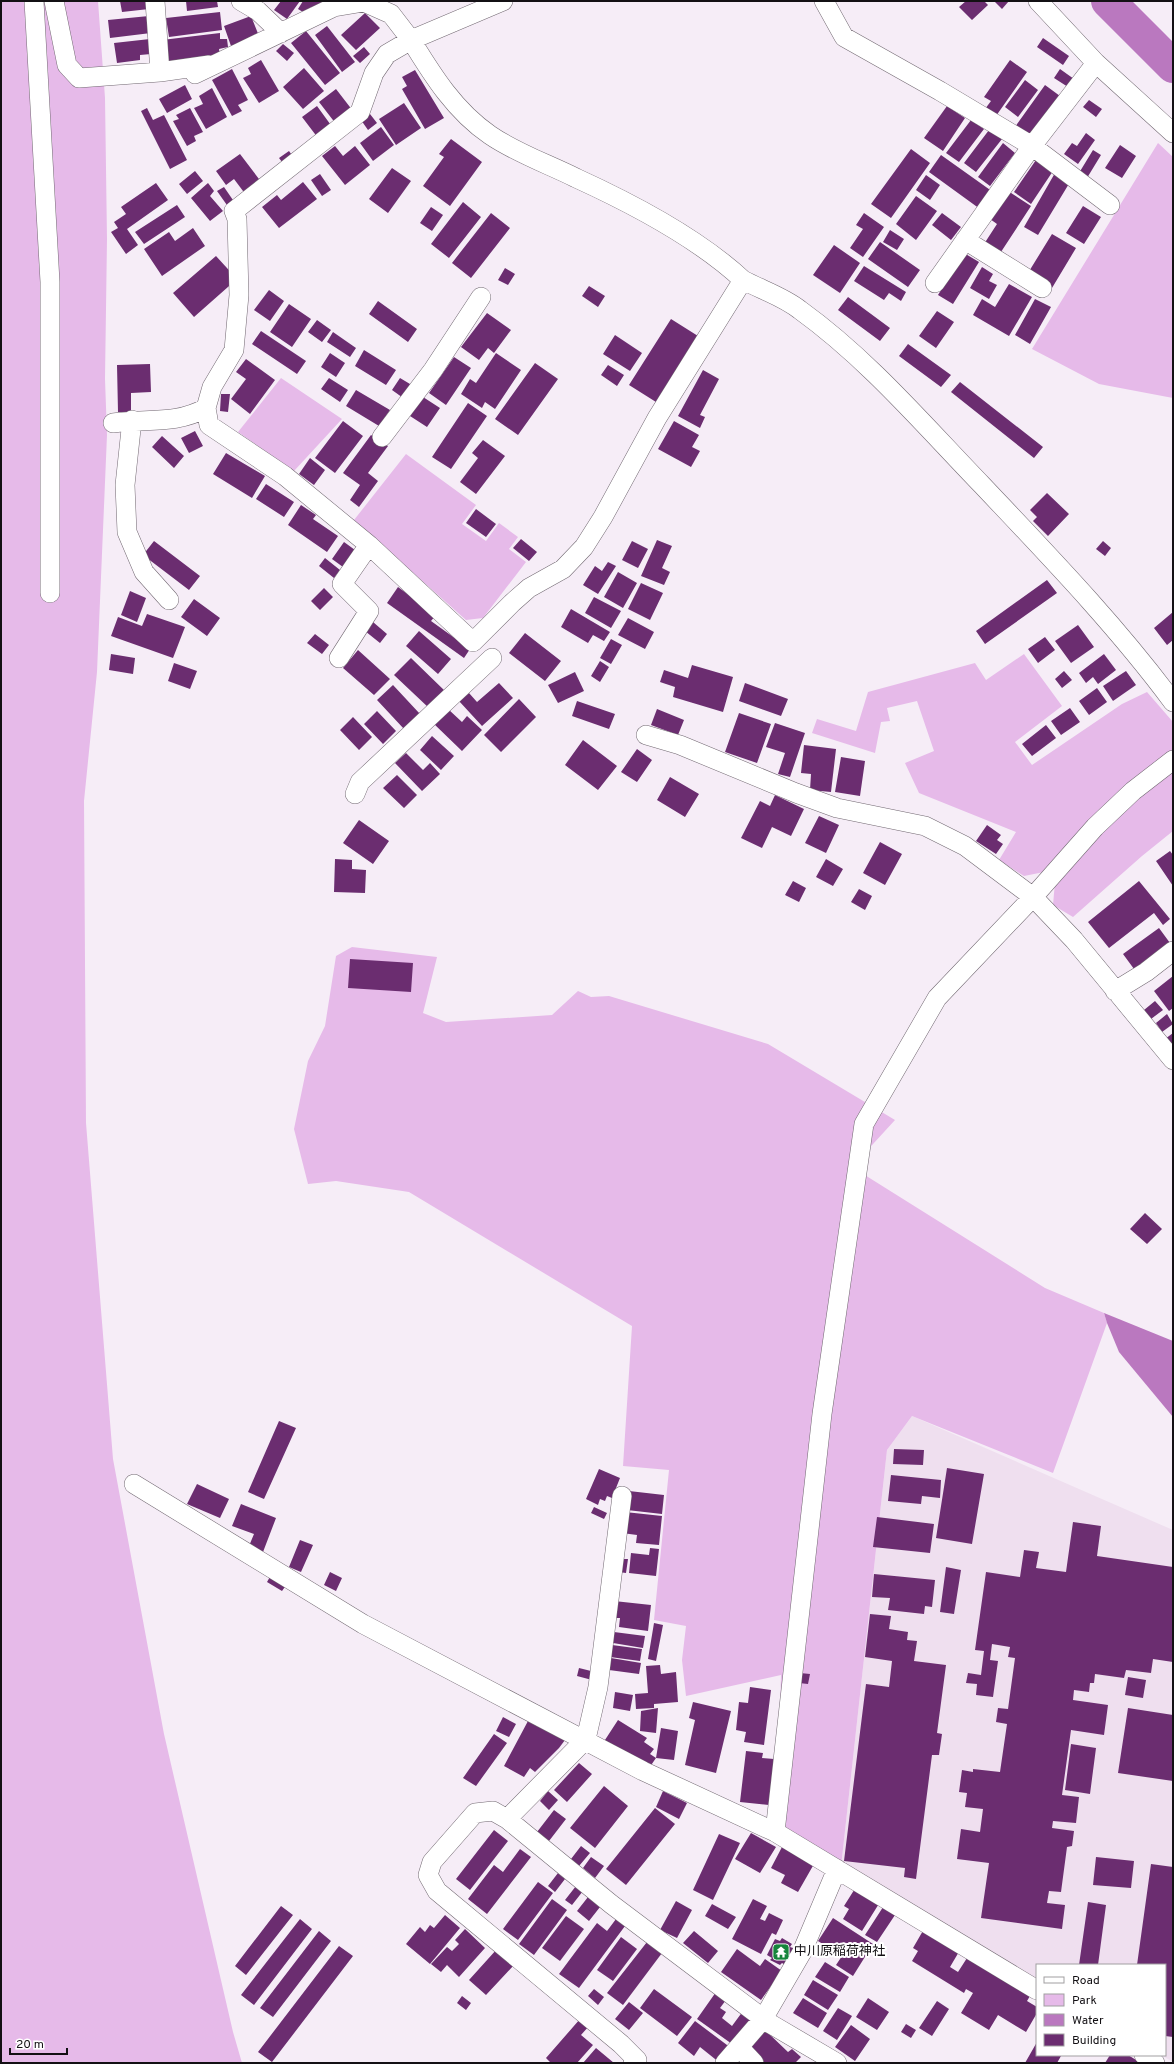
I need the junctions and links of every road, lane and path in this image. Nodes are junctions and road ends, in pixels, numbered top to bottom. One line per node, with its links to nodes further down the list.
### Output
1 (34, 1): 27 (street)
2 (54, 1): 12 (street)
3 (155, 1): 12 (street)
4 (241, 1): 8 (street)
5 (503, 1): 9 (street)
6 (824, 1): 15 (street)
7 (1038, 1): 10 (street)
8 (281, 33): 9 (street); 11 (street)
9 (411, 40): 18 (street); 22 (street)
10 (1096, 63): 14 (street); 15 (street)
11 (212, 65): 12 (street); 13 (street)
12 (160, 72)
13 (195, 74)
14 (1173, 133)
15 (1032, 146): 16 (street); 17 (street)
16 (1110, 205)
17 (965, 240): 19 (street); 20 (street)
18 (743, 280): 26 (street); 31 (street)
19 (935, 283)
20 (1042, 288)
21 (481, 297): 25 (street)
22 (206, 408): 23 (street); 26 (street)
23 (132, 420): 24 (street); 28 (street)
24 (113, 423)
25 (382, 437)
26 (369, 545): 29 (street)
27 (50, 592)
28 (169, 600)
29 (340, 658)
30 (492, 658): 34 (street)
31 (1173, 702)
32 (646, 735): 35 (street)
33 (1173, 760): 35 (street)
34 (355, 794)
35 (1033, 897): 37 (street); 43 (street)
36 (1173, 951): 37 (street)
37 (1115, 991): 38 (street)
38 (1173, 1060)
39 (134, 1484): 41 (street)
40 (622, 1496): 41 (street)
41 (586, 1739): 42 (street); 43 (street)
42 (507, 1819): 46 (street); 49 (street)
43 (775, 1832): 44 (street)
44 (837, 1869): 45 (street); 46 (street)
45 (1036, 1989)
46 (763, 2019): 47 (street); 52 (street)
47 (739, 2047): 50 (street); 51 (street)
48 (1145, 2056): 53 (street)
49 (634, 2063)
50 (725, 2063)
51 (754, 2063)
52 (837, 2063)
53 (1155, 2063)

